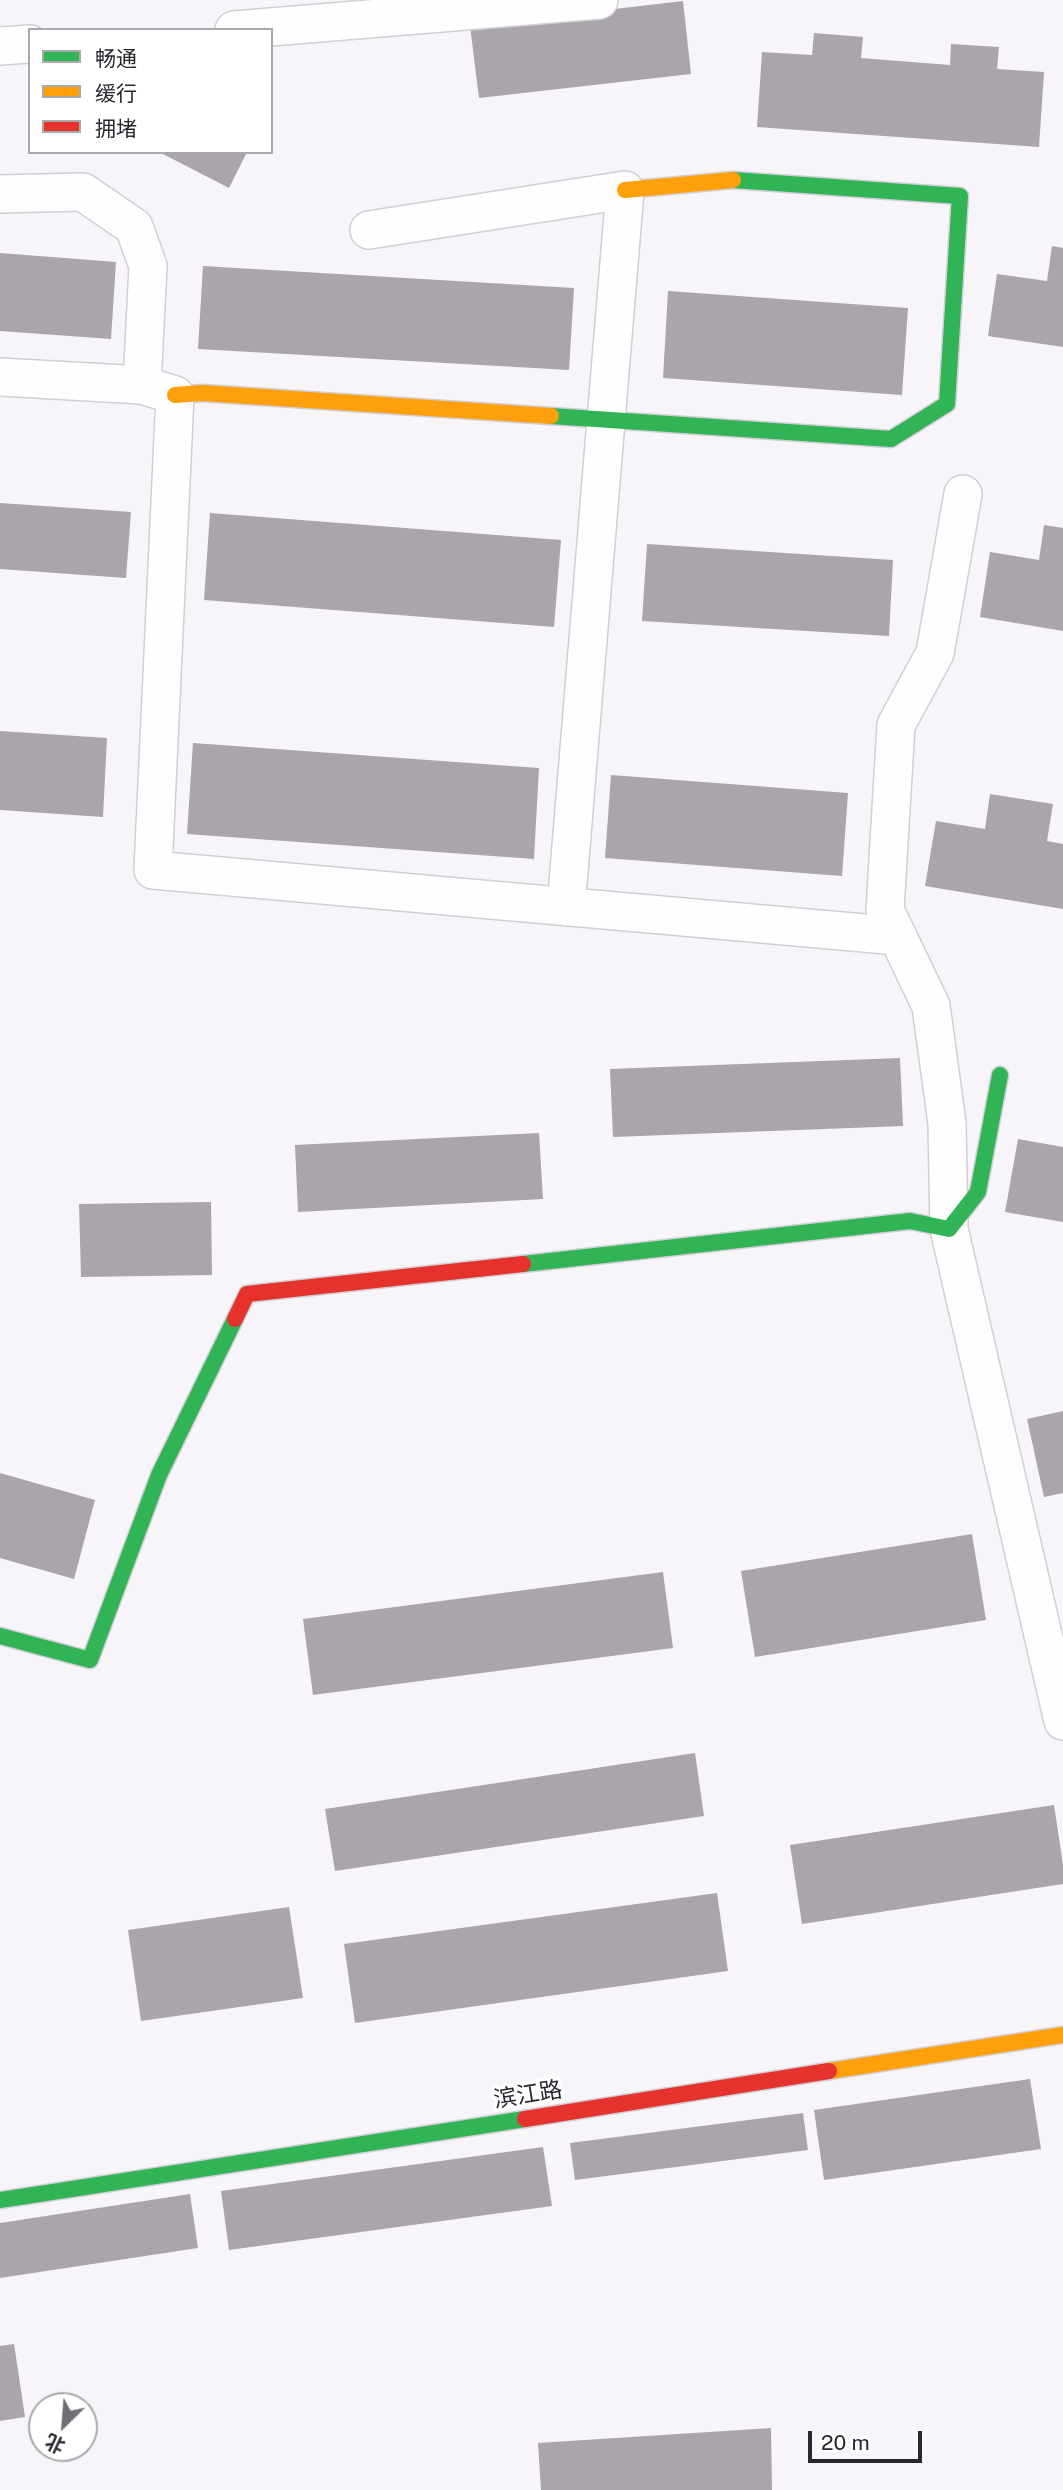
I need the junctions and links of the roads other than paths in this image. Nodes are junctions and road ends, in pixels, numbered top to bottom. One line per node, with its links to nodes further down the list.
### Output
1 (599, 0): 2 (street)
2 (258, 28)
3 (28, 44): 4 (street)
4 (0, 46)
5 (625, 190): 7 (street); 10 (street); 10 (street)
6 (0, 194): 9 (street)
7 (369, 230)
8 (0, 377): 9 (street)
9 (159, 390): 10 (street); 12 (street)
10 (606, 419): 12 (street)
11 (963, 494): 13 (street)
12 (566, 906): 13 (street)
13 (898, 936): 15 (street)
14 (1000, 1074): 15 (street)
15 (949, 1229): 16 (street); 17 (street)
16 (0, 1636)
17 (1063, 1721)
18 (1063, 2035): 19 (street, 滨江路)
19 (0, 2200)

